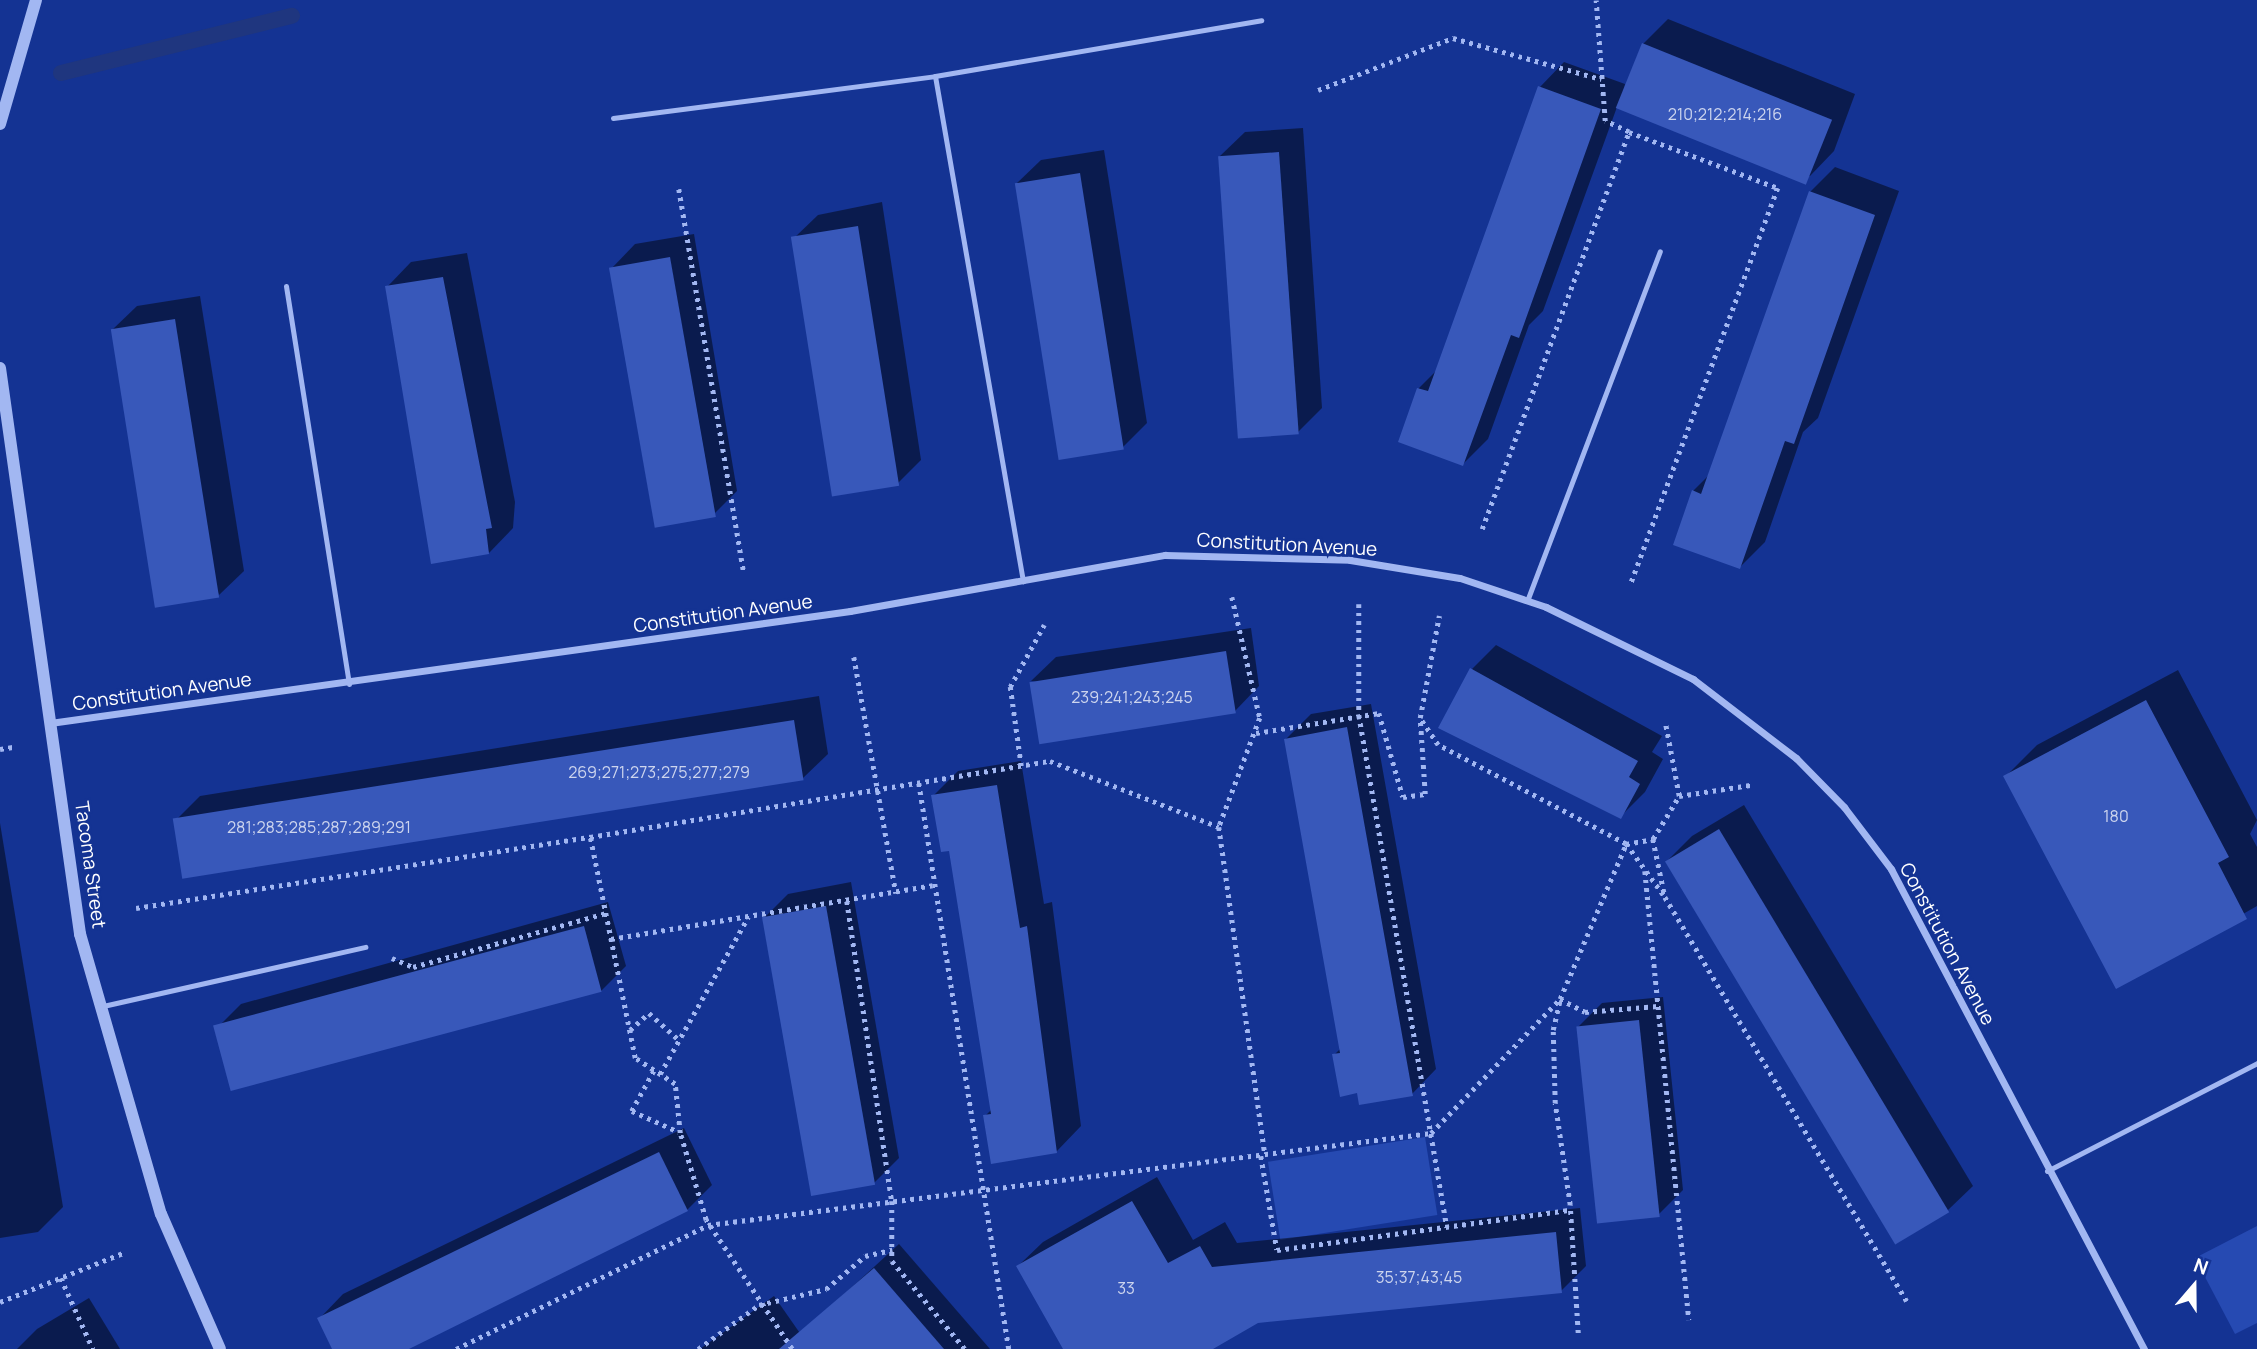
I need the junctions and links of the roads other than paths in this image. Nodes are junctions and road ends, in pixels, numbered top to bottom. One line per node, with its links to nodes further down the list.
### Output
1 (36, 0): 5 (street)
2 (1261, 20): 3 (lane)
3 (935, 76): 4 (lane); 9 (lane)
4 (614, 118)
5 (0, 124)
6 (1660, 251): 10 (lane)
7 (286, 286): 11 (lane)
8 (0, 368): 12 (street, Tacoma Street)
9 (1023, 581): 10 (street, Constitution Avenue); 11 (street, Constitution Avenue)
10 (1527, 601): 16 (street, Constitution Avenue)
11 (349, 684): 12 (street, Constitution Avenue)
12 (50, 723): 14 (street, Tacoma Street)
13 (365, 947): 14 (lane)
14 (99, 1006): 17 (street, Tacoma Street)
15 (2257, 1063): 16 (lane)
16 (2047, 1171): 18 (street, Constitution Avenue)
17 (220, 1349)
18 (2144, 1349)

